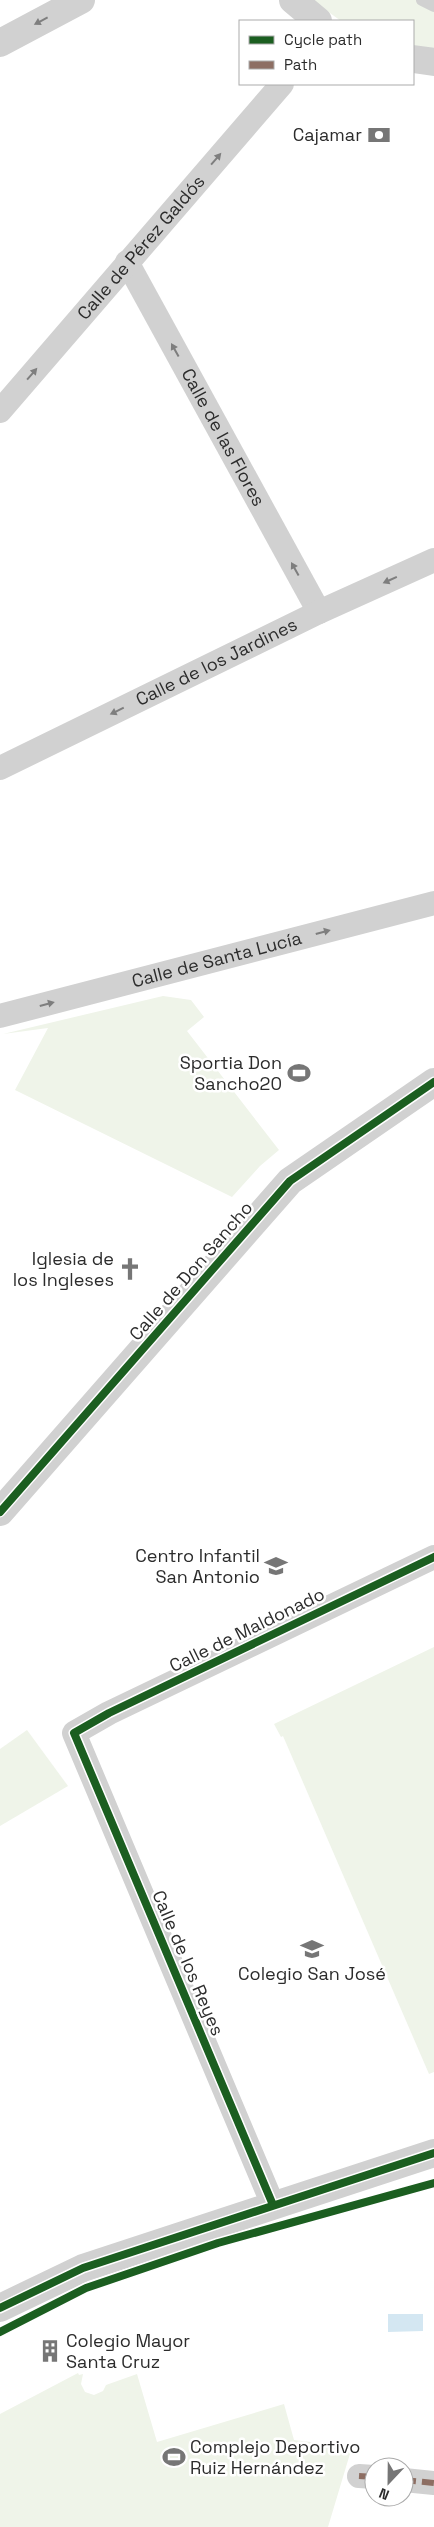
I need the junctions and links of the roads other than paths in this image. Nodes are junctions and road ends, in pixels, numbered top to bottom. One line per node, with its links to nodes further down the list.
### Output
1 (82, 0): 6 (street, one-way to 6)
2 (292, 0): 5 (street)
3 (422, 0): 4 (lane)
4 (434, 6)
5 (317, 20)
6 (0, 43)
7 (414, 60): 8 (street)
8 (434, 62)
9 (281, 85): 10 (street, Calle de Pérez Galdós, one-way to 9)
10 (127, 262): 11 (street, Calle de Pérez Galdós, one-way to 10); 13 (street, Calle de las Flores, one-way to 10)
11 (0, 411)
12 (434, 560): 13 (street, Calle de los Jardines, one-way to 13)
13 (319, 612): 14 (street, Calle de los Jardines, one-way to 14)
14 (0, 768)
15 (434, 903): 16 (street, Calle de Santa Lucía, one-way to 15)
16 (0, 1016)
17 (434, 1082): 18 (street, Calle de Don Sancho)
18 (0, 1512)
19 (434, 1557): 20 (street, Calle de Maldonado)
20 (74, 1733): 22 (street, Calle de los Reyes)
21 (434, 2153): 22 (street)
22 (273, 2205): 23 (street)
23 (0, 2308)
24 (414, 2481): 25 (street)
25 (434, 2483)

